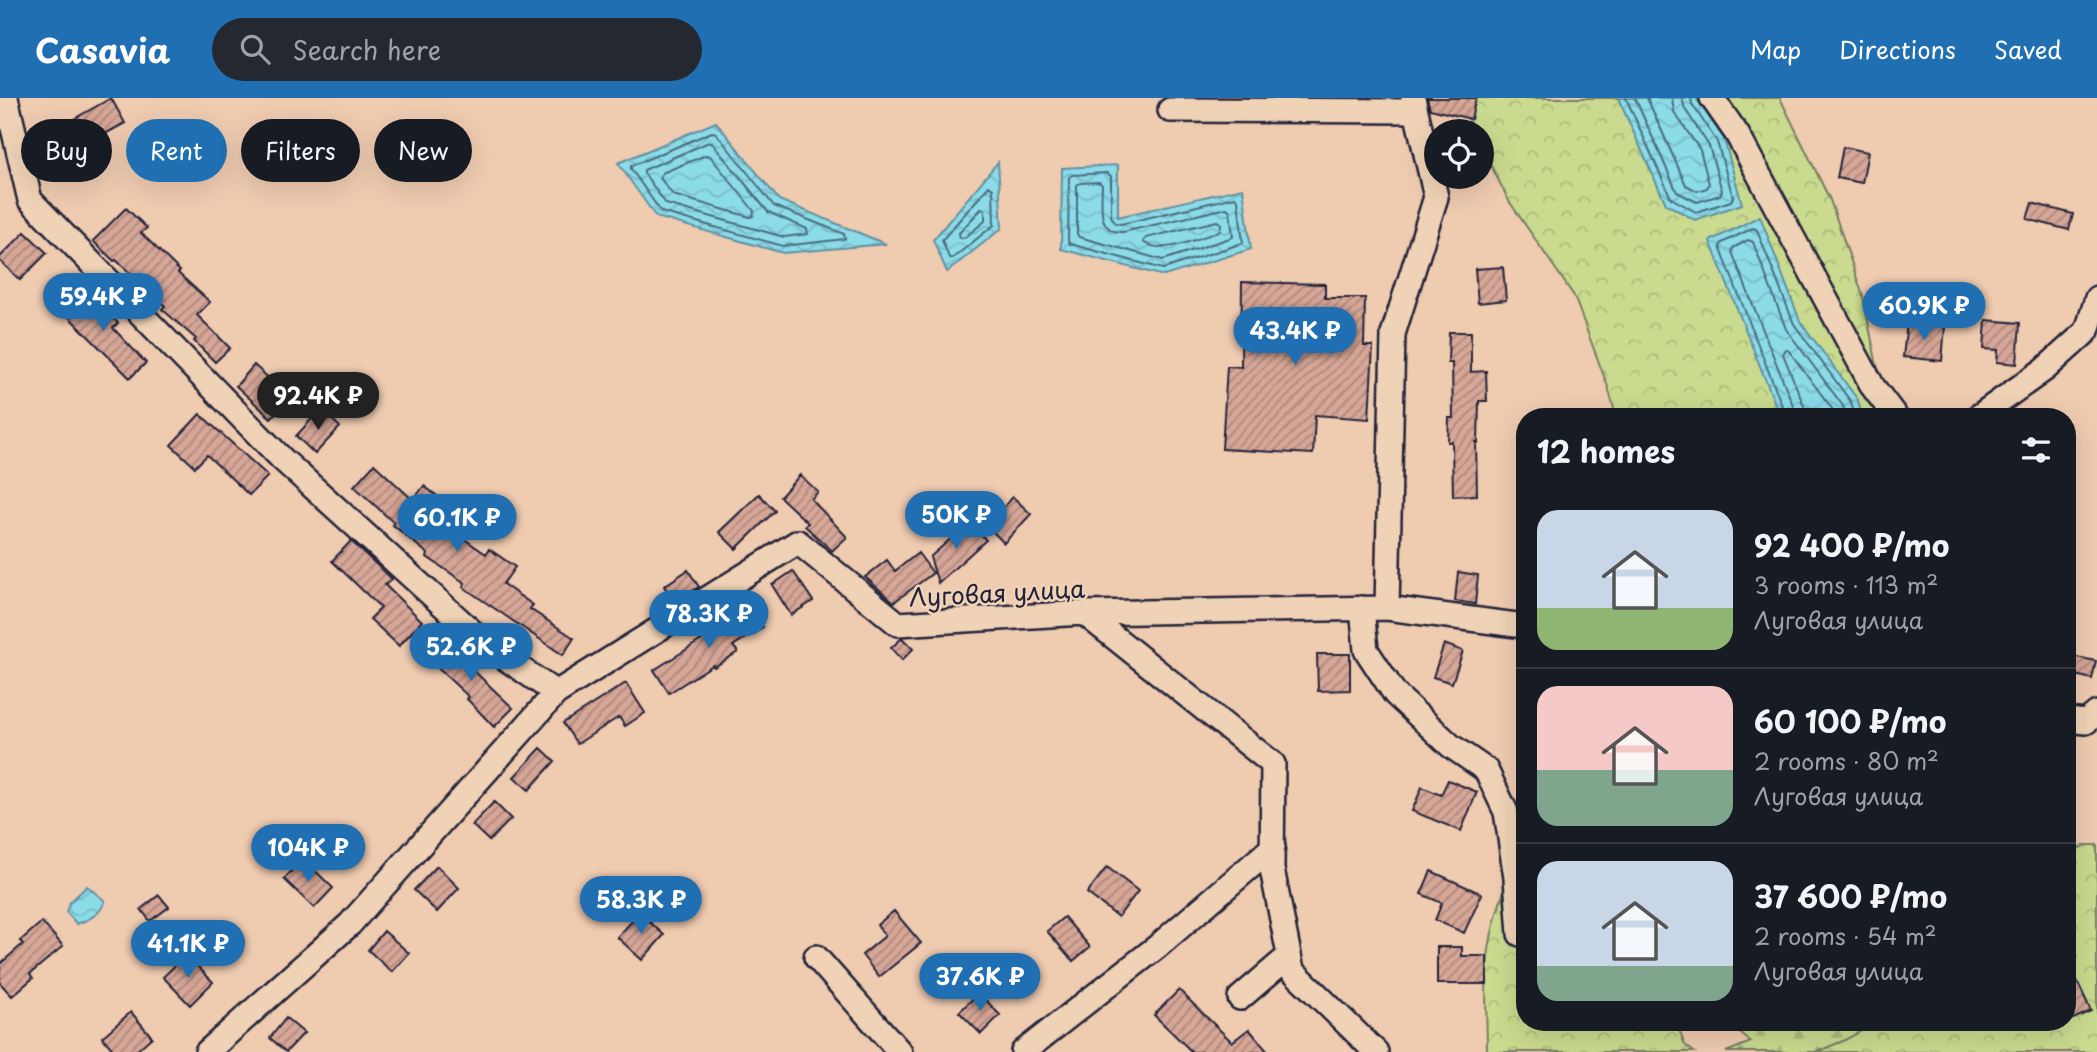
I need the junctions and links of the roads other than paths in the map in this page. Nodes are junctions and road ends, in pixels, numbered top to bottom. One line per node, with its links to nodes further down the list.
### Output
1 (6, 98): 12 (street)
2 (1712, 98): 6 (street)
3 (1415, 104): 4 (street); 9 (street)
4 (1170, 110)
5 (2097, 298): 7 (street)
6 (1889, 408)
7 (1990, 408)
8 (1362, 608): 9 (street, Луговая улица); 10 (street, Луговая улица); 14 (street)
9 (1387, 608): 11 (street, Луговая улица)
10 (1084, 612): 12 (street, Луговая улица); 13 (street)
11 (1516, 625)
12 (556, 693): 18 (street, Луговая улица)
13 (1273, 848): 15 (street); 20 (street)
14 (1516, 878)
15 (1289, 956): 17 (street); 21 (street)
16 (816, 957): 19 (street)
17 (1240, 998)
18 (207, 1052)
19 (900, 1052)
20 (1023, 1052)
21 (1376, 1052)

